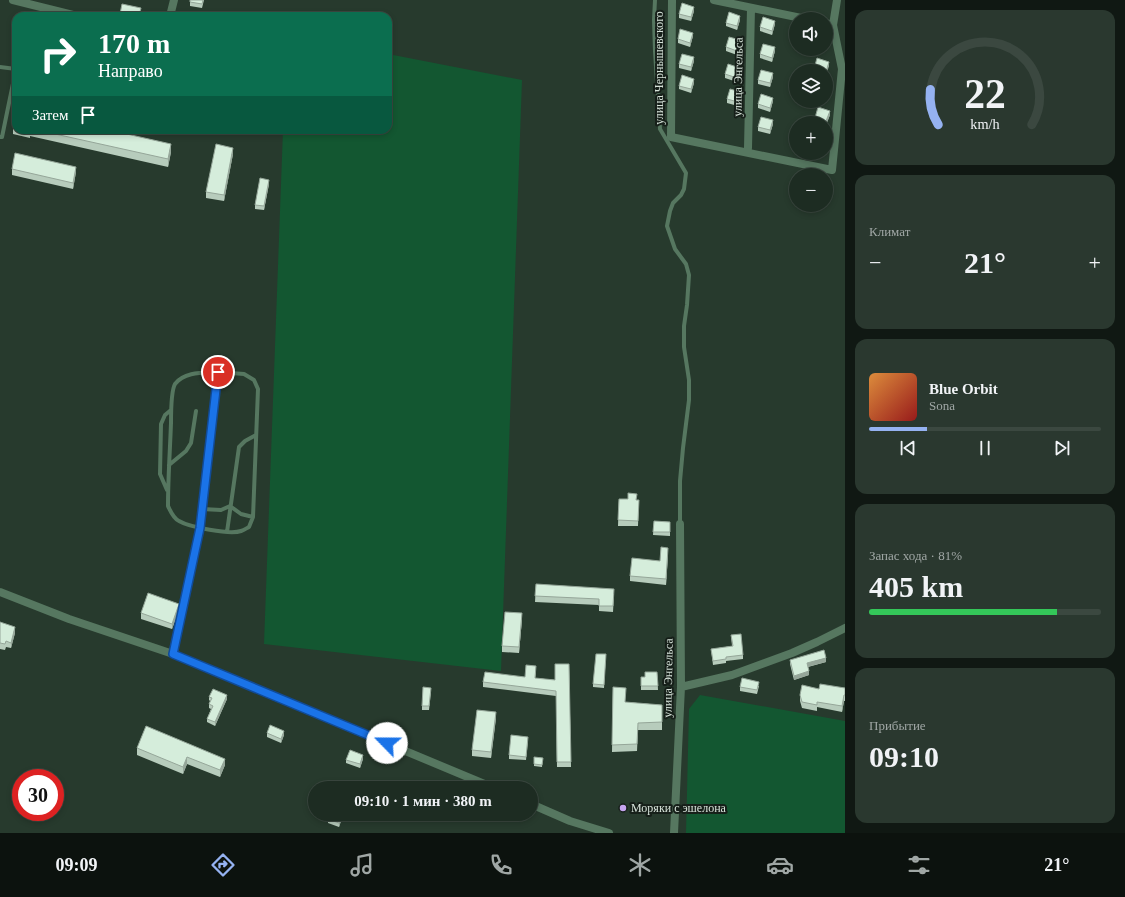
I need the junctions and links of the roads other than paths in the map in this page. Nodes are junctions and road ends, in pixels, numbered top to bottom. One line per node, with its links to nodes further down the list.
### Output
1 (13, 0): 8 (street)
2 (174, 0): 9 (street)
3 (655, 0): 27 (lane)
4 (672, 0): 12 (street, улица Чернышевского)
5 (714, 0): 7 (street)
6 (838, 0): 10 (street, улица Чернышевского)
7 (751, 8): 11 (street); 17 (street, улица Энгельса)
8 (61, 12)
9 (171, 12)
10 (833, 13)
11 (789, 16)
12 (833, 38)
13 (0, 68): 14 (lane)
14 (12, 69)
15 (12, 88): 16 (lane)
16 (0, 137)
17 (748, 148)
18 (218, 372): 19 (lane); 21 (lane); 25 (lane)
19 (171, 410): 22 (lane); 23 (lane)
20 (196, 411): 22 (lane)
21 (256, 435): 24 (lane); 26 (lane)
22 (169, 465): 23 (lane)
23 (168, 492): 28 (lane)
24 (230, 506): 25 (lane); 26 (lane); 29 (lane)
25 (202, 509): 28 (lane)
26 (253, 517): 29 (lane)
27 (680, 524): 33 (street, улица Энгельса)
28 (200, 528): 29 (lane); 32 (lane)
29 (227, 532)
30 (0, 592): 32 (street)
31 (845, 628): 33 (street)
32 (173, 654): 34 (street)
33 (681, 687): 37 (street, улица Энгельса)
34 (477, 781)
35 (538, 807): 36 (street)
36 (609, 833)
37 (674, 833)

